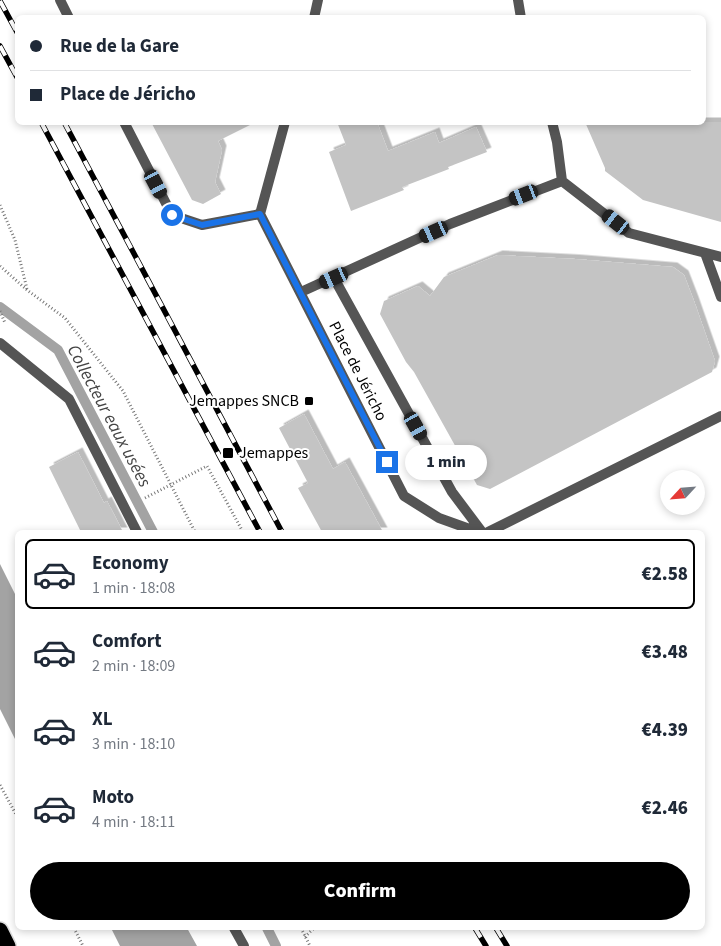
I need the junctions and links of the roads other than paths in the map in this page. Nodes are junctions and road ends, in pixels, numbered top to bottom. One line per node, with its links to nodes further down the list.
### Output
1 (60, 0): 4 (street)
2 (318, 0): 5 (street)
3 (518, 0): 6 (street)
4 (68, 15)
5 (315, 15)
6 (520, 15)
7 (126, 125): 11 (street)
8 (284, 125): 11 (street)
9 (553, 125): 10 (street)
10 (562, 181): 12 (street); 14 (street)
11 (260, 214): 15 (street, Place de Jéricho)
12 (705, 253): 13 (street); 16 (street)
13 (721, 257)
14 (334, 278): 15 (street); 21 (street, Place de Jéricho)
15 (301, 292): 20 (street, Place de Jéricho)
16 (721, 297)
17 (0, 343): 19 (street)
18 (721, 416): 22 (street)
19 (136, 530)
20 (472, 530)
21 (480, 530)
22 (492, 530)
23 (0, 930): 25 (highway)
24 (235, 930): 26 (street)
25 (8, 946)
26 (244, 946)

